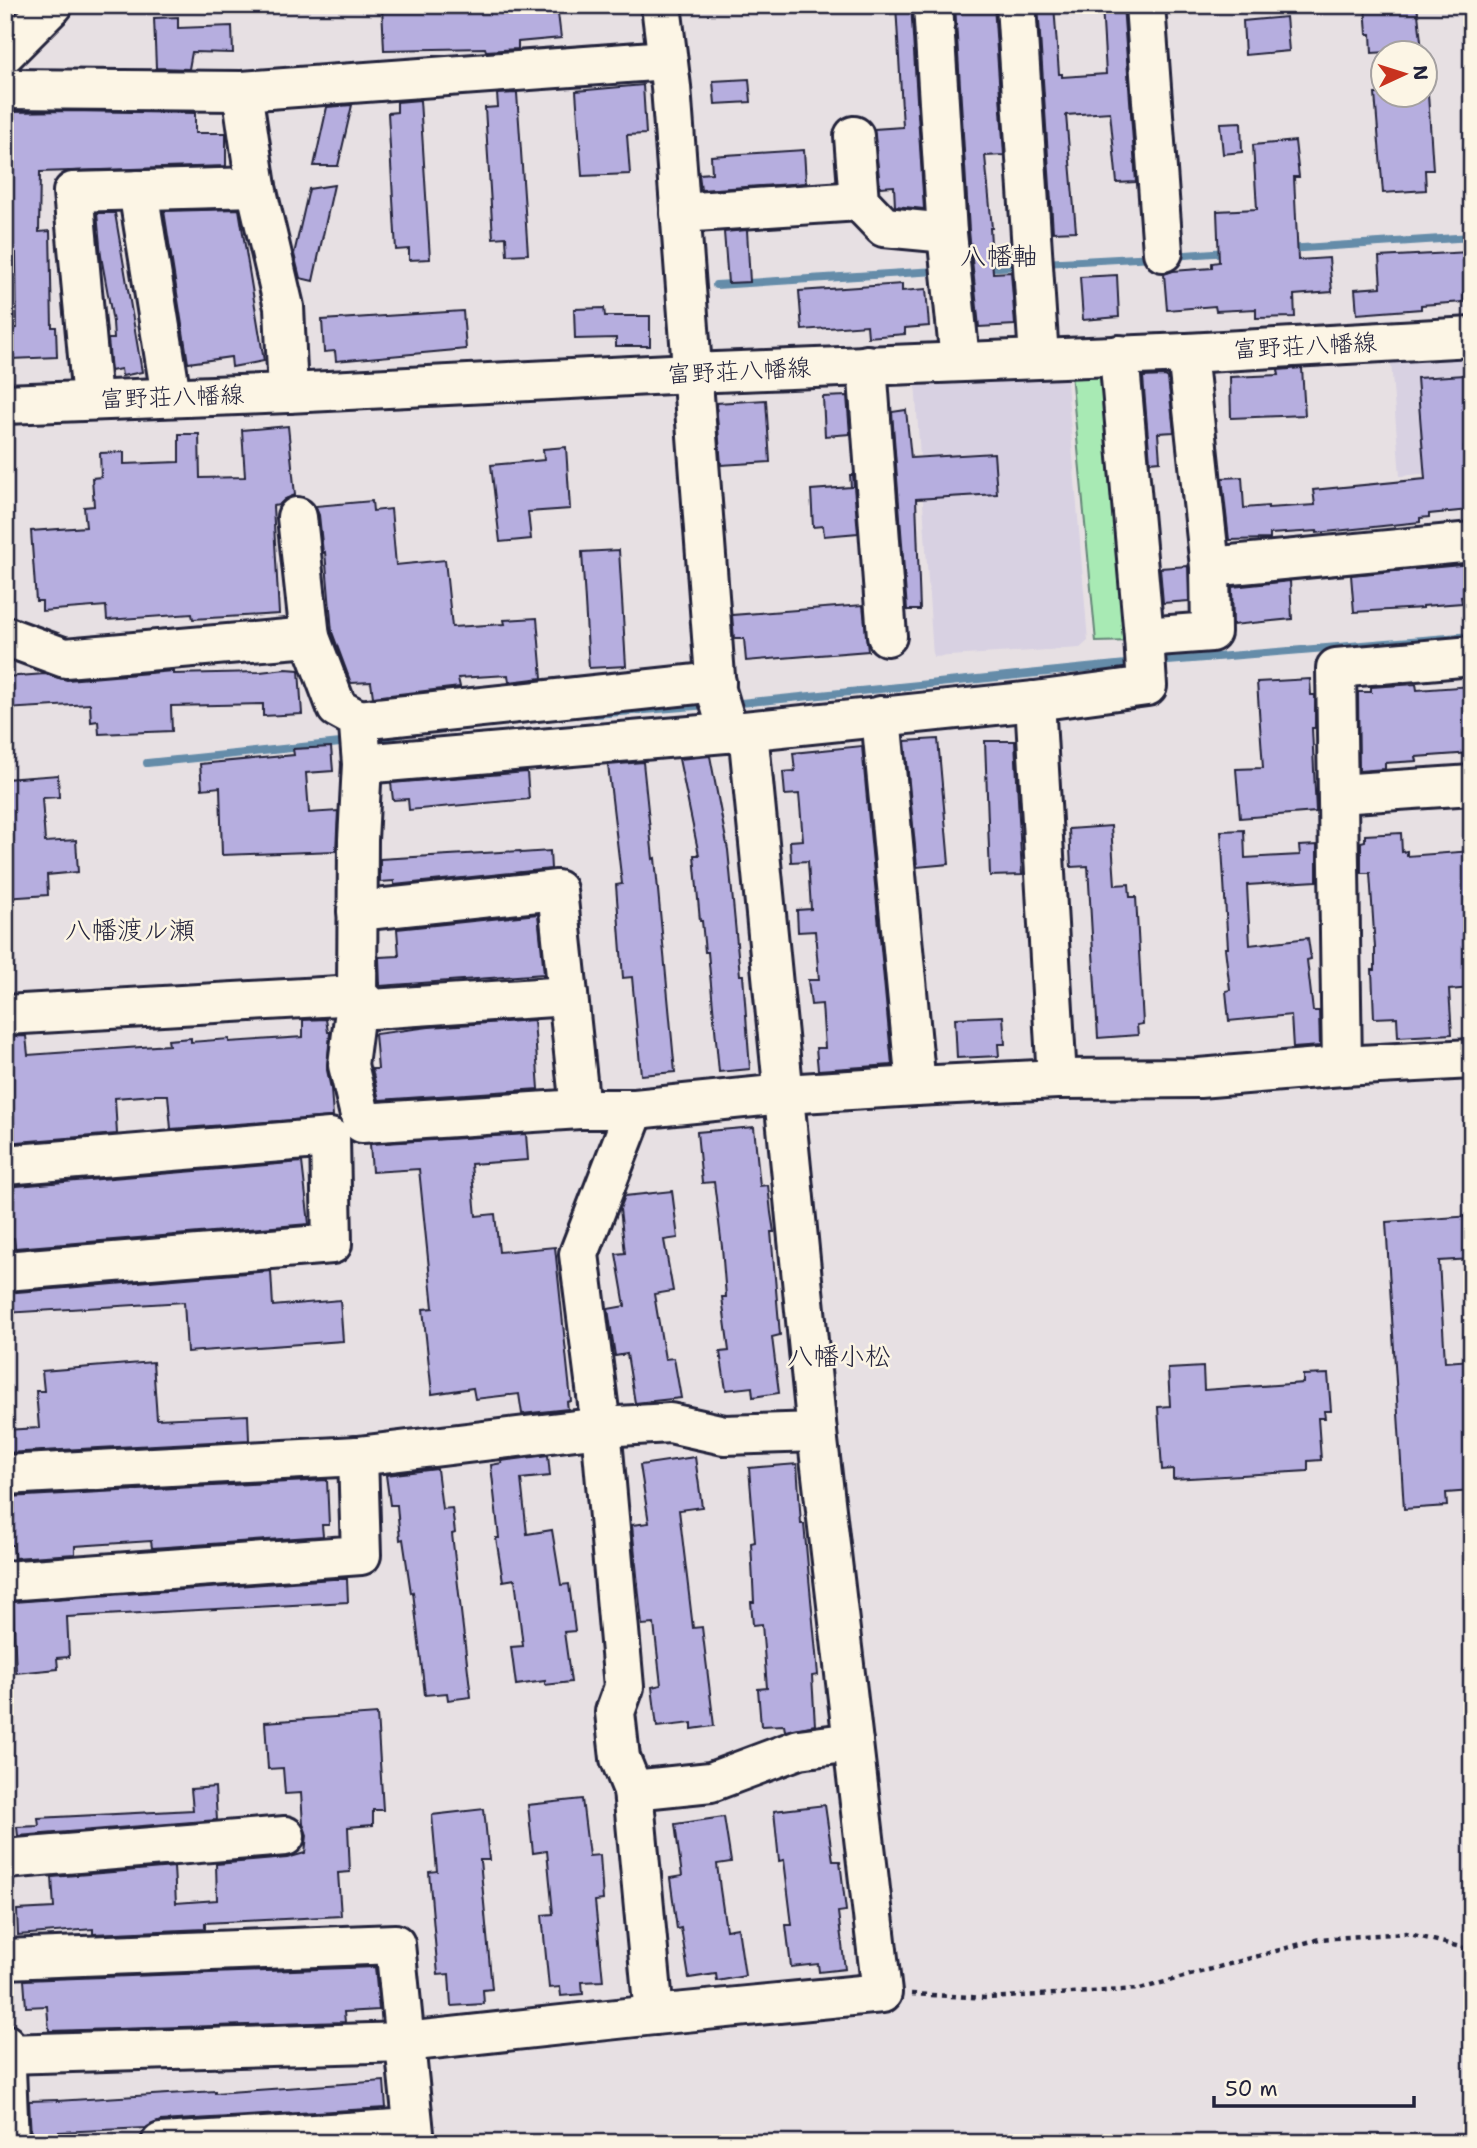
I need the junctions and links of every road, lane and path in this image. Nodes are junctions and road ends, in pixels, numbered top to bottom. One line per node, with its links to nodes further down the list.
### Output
1 (53, 5): 6 (street)
2 (661, 5): 7 (street)
3 (933, 5): 15 (street)
4 (1016, 5): 20 (street)
5 (1144, 5): 16 (street)
6 (5, 53)
7 (667, 60): 9 (street); 14 (street)
8 (5, 89): 9 (street)
9 (242, 91): 11 (street)
10 (854, 136): 13 (street)
11 (256, 187): 12 (street); 24 (street)
12 (138, 190): 25 (street); 26 (street)
13 (859, 201): 14 (street); 15 (street)
14 (680, 213): 23 (street)
15 (947, 233): 21 (street)
16 (1163, 252)
17 (1472, 337): 18 (street, 富野荘八幡線)
18 (1187, 352): 19 (street, 富野荘八幡線); 30 (street)
19 (1119, 355): 20 (street, 富野荘八幡線); 34 (street)
20 (1040, 358): 21 (street, 富野荘八幡線)
21 (960, 361): 22 (street, 富野荘八幡線)
22 (867, 365): 23 (street, 富野荘八幡線); 32 (street)
23 (691, 373): 24 (street, 富野荘八幡線); 37 (street)
24 (288, 393): 25 (street, 富野荘八幡線)
25 (172, 396): 26 (street, 富野荘八幡線)
26 (92, 400): 27 (street, 富野荘八幡線)
27 (5, 404)
28 (298, 517): 33 (street)
29 (1472, 542): 30 (street)
30 (1210, 567): 34 (street)
31 (5, 636): 33 (street)
32 (887, 636)
33 (310, 637): 39 (street)
34 (1145, 654): 36 (street)
35 (1472, 656): 41 (street)
36 (1035, 701): 38 (street); 48 (street)
37 (726, 711): 38 (street); 39 (street); 39 (street); 50 (street)
38 (881, 716): 49 (street)
39 (360, 739): 42 (street)
40 (1472, 785): 41 (street)
41 (1338, 794): 47 (street)
42 (357, 911): 43 (street); 44 (street)
43 (357, 995): 44 (street); 45 (street); 51 (street)
44 (568, 996): 51 (street)
45 (5, 1015)
46 (1472, 1059): 47 (street)
47 (1342, 1066): 48 (street)
48 (1058, 1079): 49 (street)
49 (916, 1086): 50 (street)
50 (784, 1094): 52 (street); 56 (street)
51 (580, 1109): 52 (street)
52 (635, 1109): 55 (street)
53 (5, 1165): 54 (street)
54 (5, 1271)
55 (601, 1427): 56 (street); 57 (street); 61 (street)
56 (817, 1432): 60 (street)
57 (358, 1456): 58 (street); 59 (street)
58 (5, 1475)
59 (5, 1581)
60 (853, 1742): 61 (street); 66 (street)
61 (634, 1790): 67 (street)
62 (285, 1836): 63 (street)
63 (5, 1858)
64 (1472, 1950): 66 (path)
65 (5, 1959): 68 (street)
66 (882, 1993): 67 (street)
67 (654, 2015): 68 (street)
68 (405, 2042): 70 (street); 71 (street)
69 (5, 2044): 70 (street)
70 (6, 2054): 72 (street)
71 (414, 2135): 73 (street)
72 (8, 2141)
73 (161, 2143)

